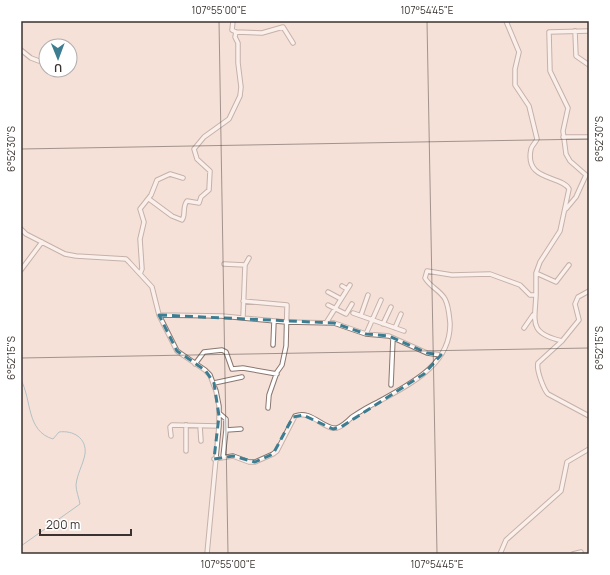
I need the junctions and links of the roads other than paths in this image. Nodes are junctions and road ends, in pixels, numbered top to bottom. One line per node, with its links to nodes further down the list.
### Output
1 (233, 21): 5 (street)
2 (506, 21): 14 (street)
3 (574, 31): 4 (street); 9 (street); 10 (street)
4 (589, 31)
5 (236, 32): 6 (street); 13 (street)
6 (293, 43)
7 (21, 50): 8 (street)
8 (38, 61)
9 (589, 65)
10 (563, 137): 11 (street); 14 (street)
11 (589, 137)
12 (182, 178): 13 (street)
13 (149, 198): 23 (street)
14 (565, 210): 22 (street)
15 (21, 229): 16 (street)
16 (42, 242): 21 (street); 23 (street)
17 (249, 258): 19 (street)
18 (224, 264): 19 (street)
19 (245, 265): 33 (street)
20 (569, 265): 22 (street)
21 (21, 270)
22 (536, 273): 30 (street)
23 (140, 274): 40 (street)
24 (350, 285): 26 (street)
25 (342, 286): 26 (street)
26 (347, 289): 31 (street)
27 (589, 291): 54 (street)
28 (328, 292): 31 (street)
29 (368, 295): 41 (street)
30 (536, 295): 42 (street); 56 (street)
31 (341, 299): 37 (street)
32 (381, 300): 44 (street)
33 (243, 301): 43 (street); 46 (street)
34 (352, 304): 37 (street)
35 (328, 305): 37 (street)
36 (391, 307): 48 (street)
37 (335, 309): 47 (street)
38 (353, 312): 41 (street)
39 (401, 314): 49 (street)
40 (159, 315): 43 (street); 57 (street)
41 (361, 315): 44 (street)
42 (534, 315): 50 (street); 54 (street)
43 (243, 317): 45 (street)
44 (372, 320): 48 (street); 52 (street)
45 (274, 321): 46 (street); 55 (street)
46 (286, 322): 47 (street); 58 (street)
47 (326, 323): 52 (street)
48 (383, 324): 49 (street)
49 (395, 328): 51 (street)
50 (524, 328)
51 (404, 331)
52 (366, 334): 53 (street)
53 (393, 338): 56 (street); 61 (street)
54 (562, 341): 64 (street)
55 (272, 345)
56 (441, 355): 74 (street)
57 (195, 364): 58 (street); 60 (street)
58 (277, 374): 62 (street)
59 (242, 377): 60 (street)
60 (214, 383): 63 (street)
61 (391, 385)
62 (268, 408)
63 (219, 413): 67 (street); 69 (street)
64 (589, 416)
65 (186, 425): 66 (street); 70 (street); 73 (street)
66 (200, 426): 67 (street); 71 (street)
67 (219, 426): 75 (street)
68 (241, 429): 69 (street)
69 (226, 430): 74 (street)
70 (171, 436)
71 (201, 441)
72 (589, 449): 78 (street)
73 (186, 451)
74 (222, 457): 75 (street)
75 (214, 459): 77 (street)
76 (581, 552): 79 (street)
77 (207, 554)
78 (500, 554)
79 (573, 554)

